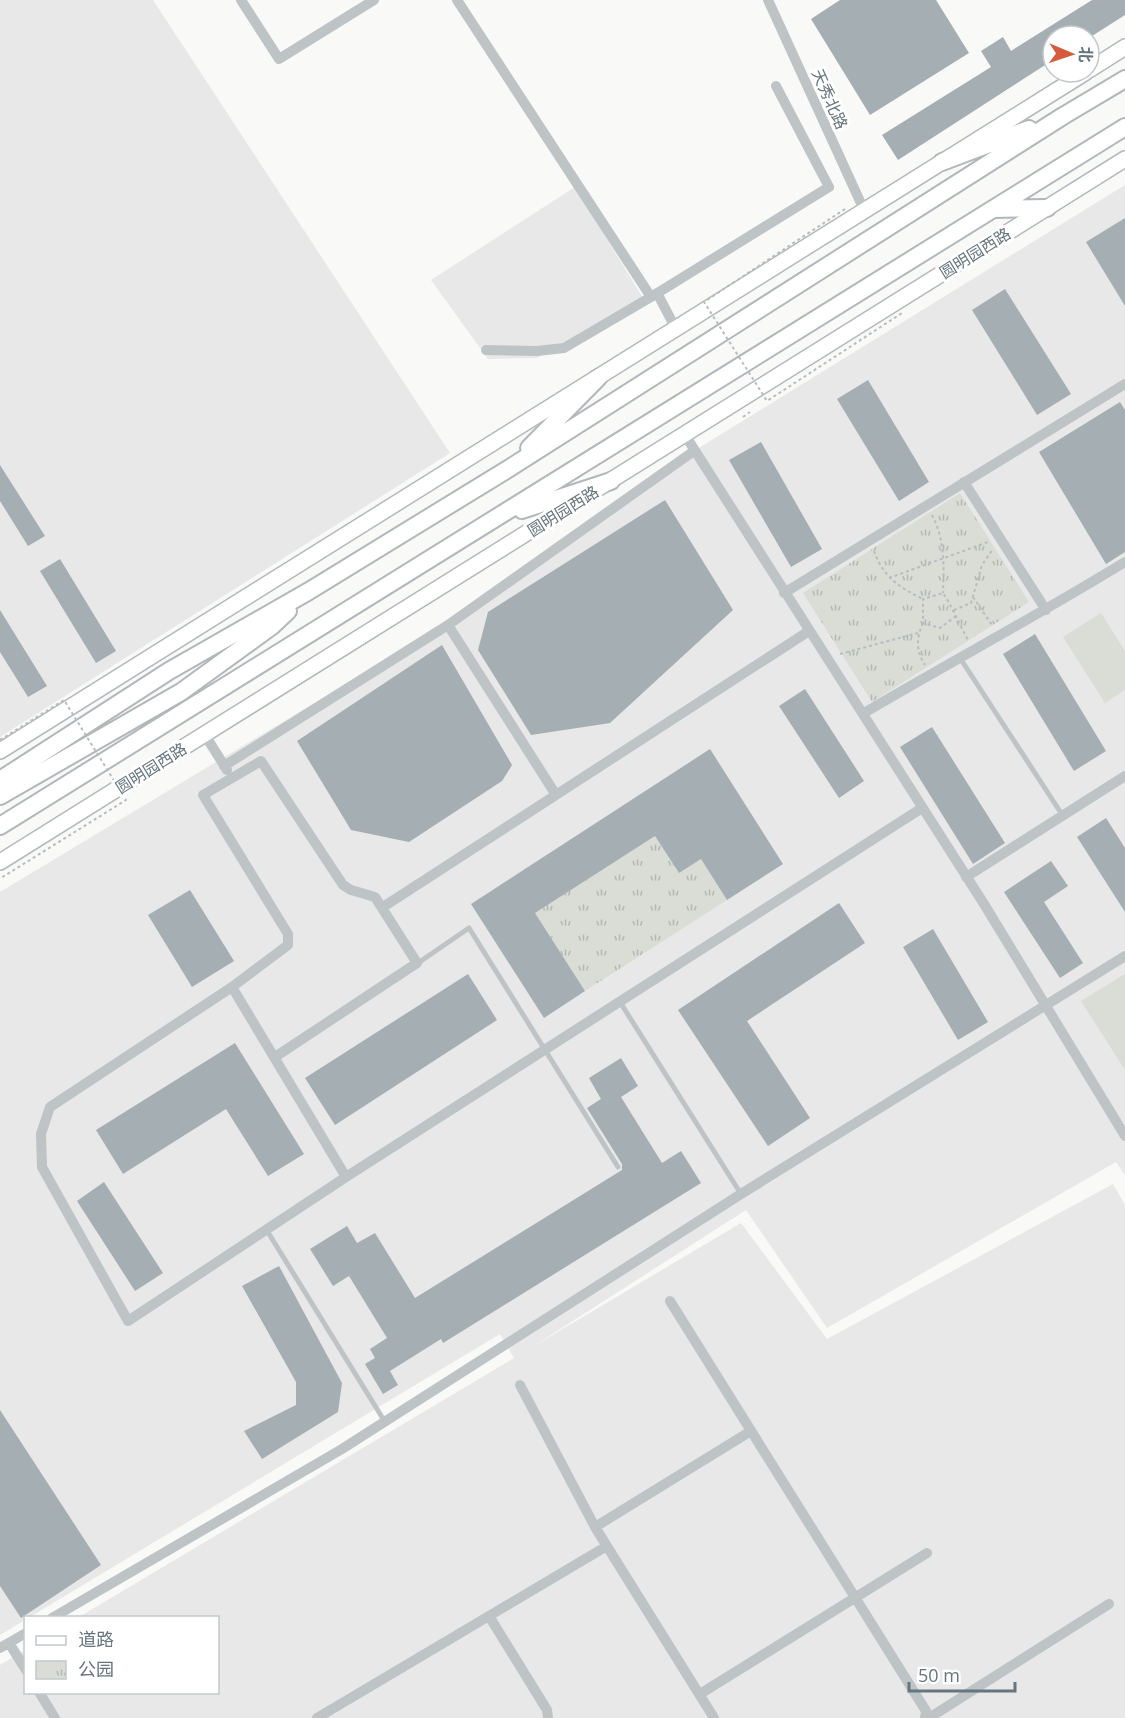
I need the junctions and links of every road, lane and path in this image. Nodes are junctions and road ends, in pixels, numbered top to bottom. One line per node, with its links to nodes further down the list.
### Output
1 (241, 0): 2 (street)
2 (374, 0)
3 (457, 0): 18 (street)
4 (768, 0): 17 (street, 天秀北路)
5 (1125, 47): 6 (street)
6 (1101, 62)
7 (1125, 80): 10 (main road)
8 (1066, 84): 13 (street)
9 (776, 86): 18 (street)
10 (1063, 116): 13 (main road); 26 (main road)
11 (1125, 127): 16 (main road, 圆明园西路)
12 (1125, 159): 14 (street, 圆明园西路)
13 (942, 162): 17 (street)
14 (1047, 208): 16 (main road); 24 (street, 圆明园西路)
15 (845, 209): 19 (path, bridge)
16 (992, 209): 30 (main road, 圆明园西路)
17 (864, 210): 20 (street)
18 (654, 295): 20 (street); 21 (street)
19 (902, 314)
20 (676, 329): 22 (street)
21 (486, 350)
22 (598, 378): 26 (main road); 56 (street)
23 (1125, 384): 28 (street)
24 (685, 435): 25 (street); 27 (street, 圆明园西路)
25 (694, 451): 38 (street); 45 (street)
26 (508, 469): 36 (main road)
27 (611, 481): 30 (main road); 54 (street, 圆明园西路)
28 (964, 482): 29 (street); 31 (street)
29 (927, 505): 32 (street); 33 (path)
30 (501, 516): 65 (main road, 圆明园西路)
31 (1001, 537): 33 (path); 39 (path); 42 (street)
32 (870, 540): 35 (path); 38 (street)
33 (944, 558): 35 (path); 37 (path)
34 (1125, 562): 42 (street)
35 (889, 578): 40 (path)
36 (309, 591): 60 (main road); 62 (main road)
37 (943, 593): 40 (path); 41 (path)
38 (784, 594): 46 (street)
39 (974, 597): 41 (path); 48 (path)
40 (923, 599): 44 (path)
41 (954, 610): 43 (path)
42 (1046, 610): 48 (street)
43 (956, 616): 44 (path); 49 (path)
44 (923, 623): 47 (path)
45 (448, 626): 57 (street); 61 (street)
46 (809, 631): 51 (street); 61 (street)
47 (918, 633): 51 (path); 52 (path)
48 (998, 634): 49 (street)
49 (973, 649): 50 (street)
50 (959, 657): 52 (street); 64 (lane)
51 (826, 658): 53 (street)
52 (930, 674): 53 (street)
53 (864, 713): 63 (street)
54 (205, 735): 57 (street); 66 (street, 圆明园西路)
55 (0, 740): 68 (path, bridge)
56 (0, 751)
57 (224, 766): 59 (street)
58 (1125, 776): 64 (street)
59 (232, 778): 69 (street); 72 (street)
60 (0, 780)
61 (556, 795): 69 (street)
62 (0, 796)
63 (922, 808): 67 (street); 73 (street)
64 (1063, 816): 67 (street)
65 (0, 826)
66 (0, 862)
67 (966, 877): 74 (street)
68 (1, 878)
69 (383, 907): 71 (street)
70 (1125, 956): 74 (street)
71 (417, 963): 75 (lane); 76 (street)
72 (232, 987): 76 (street); 81 (street)
73 (619, 1001): 75 (street); 80 (lane)
74 (1044, 1007): 77 (street); 80 (street)
75 (547, 1049): 78 (lane); 79 (street)
76 (275, 1057): 79 (street)
77 (1125, 1136)
78 (618, 1167)
79 (346, 1176): 81 (street)
80 (741, 1194): 84 (street)
81 (266, 1229): 84 (lane)
82 (670, 1301): 85 (street)
83 (519, 1385): 86 (street)
84 (385, 1422): 91 (street)
85 (751, 1431): 86 (street); 89 (street)
86 (595, 1527): 87 (street)
87 (607, 1546): 92 (street); 97 (street)
88 (927, 1552): 89 (street)
89 (855, 1598): 97 (street); 102 (street)
90 (1109, 1604): 102 (street)
91 (54, 1616)
92 (489, 1616): 99 (street); 100 (street)
93 (24, 1634): 94 (street)
94 (4, 1645): 95 (street)
95 (24, 1668)
96 (40, 1694): 98 (street)
97 (700, 1695): 101 (street)
98 (55, 1718)
99 (317, 1718)
100 (548, 1718)
101 (714, 1718)
102 (927, 1718)

